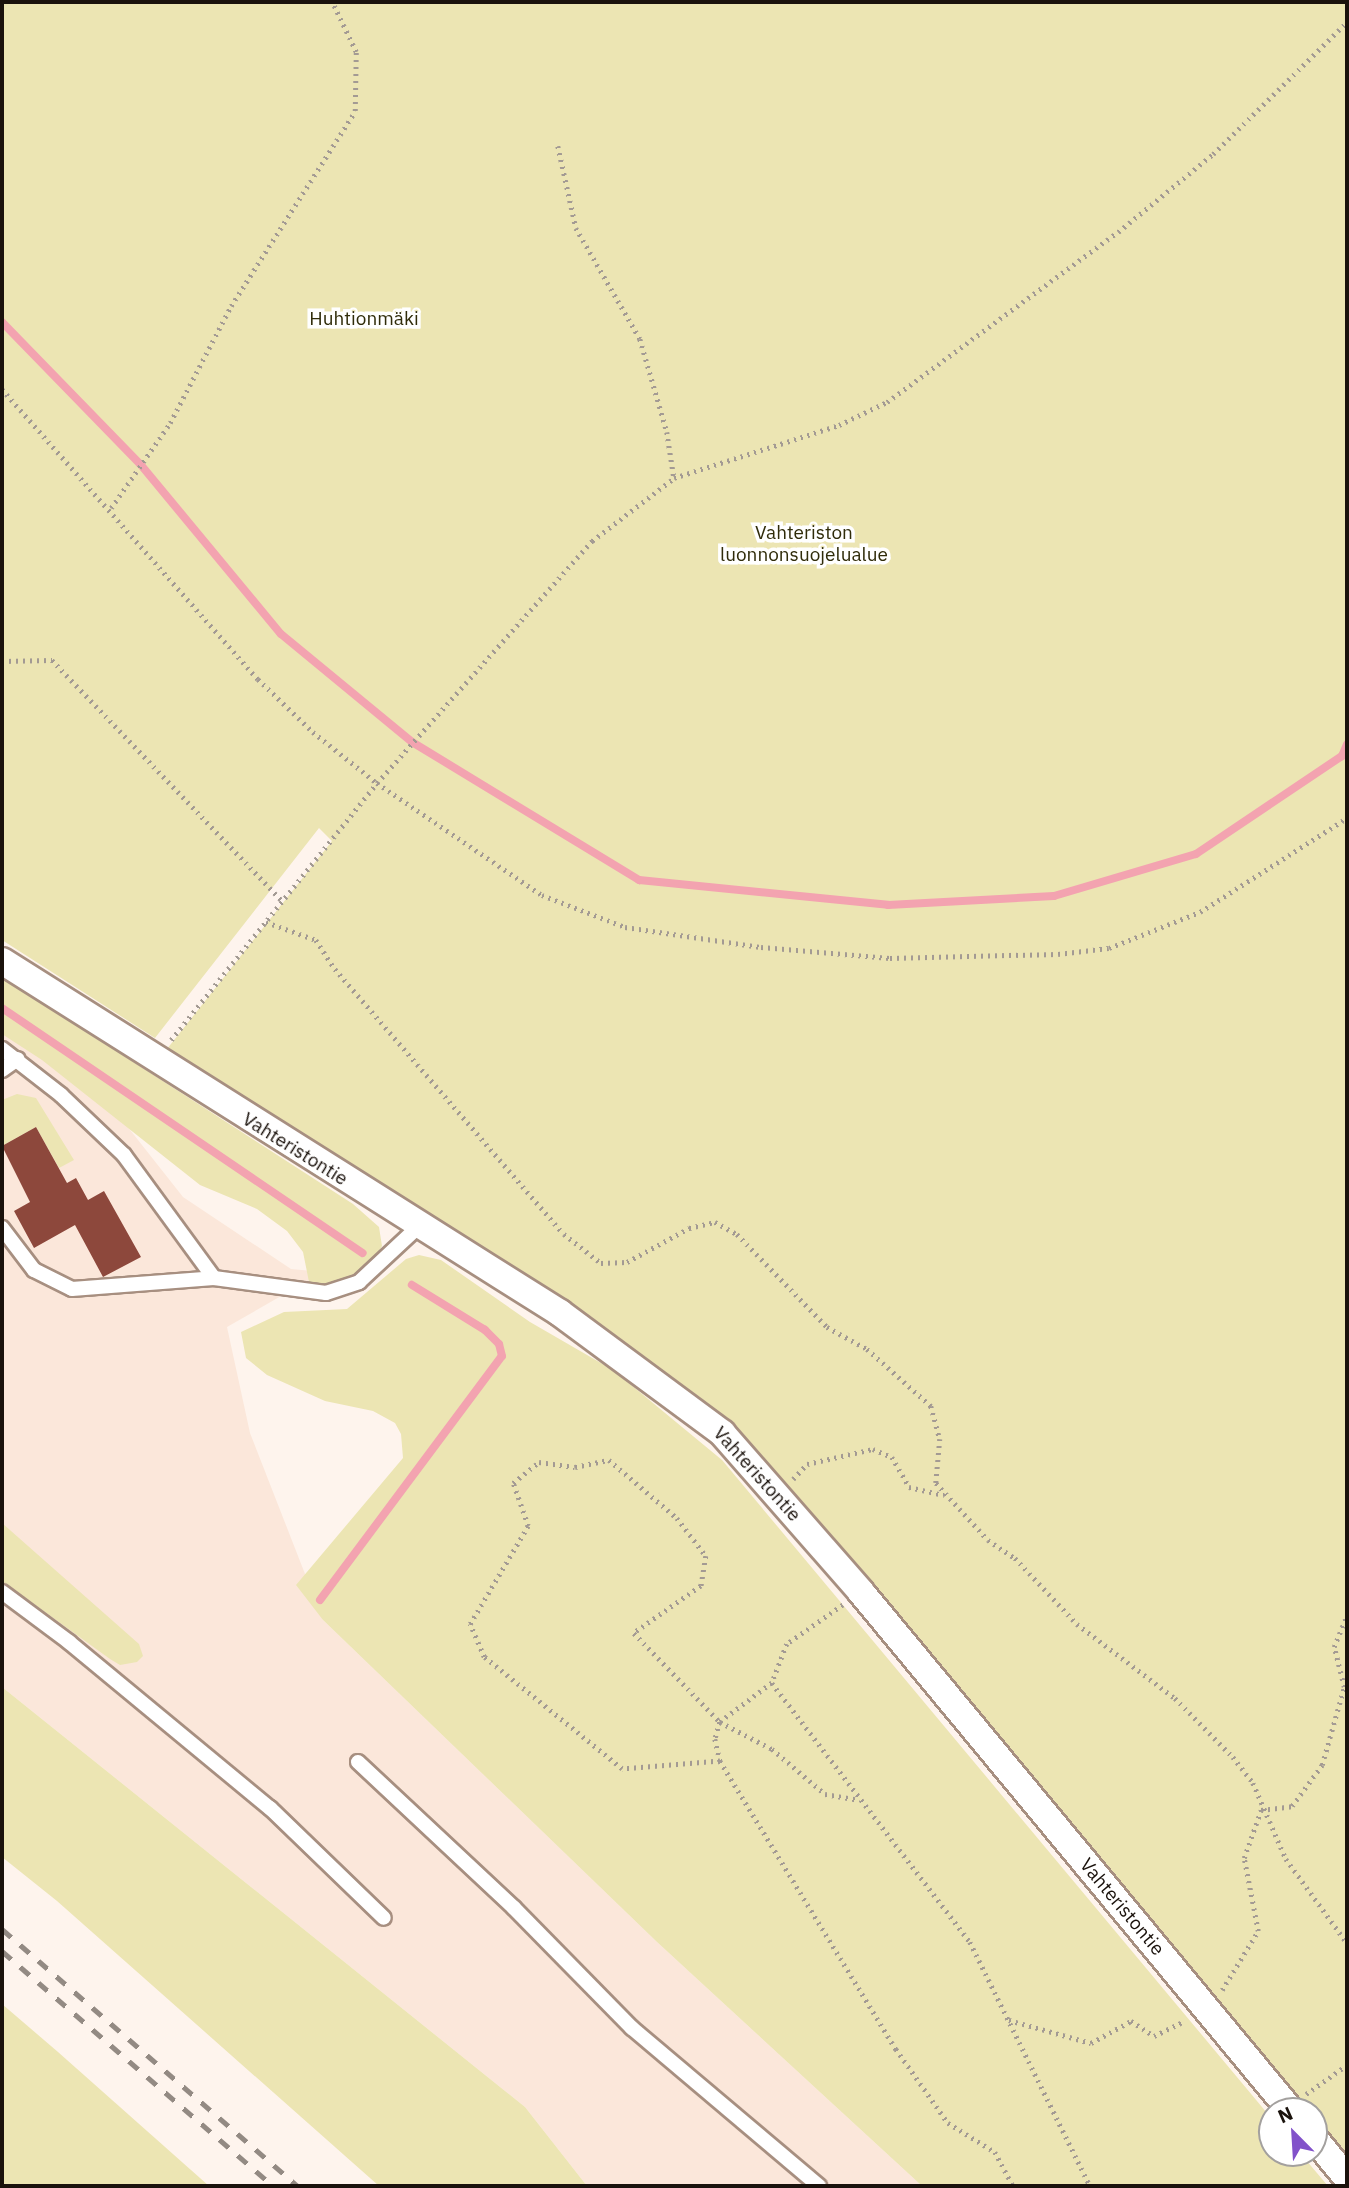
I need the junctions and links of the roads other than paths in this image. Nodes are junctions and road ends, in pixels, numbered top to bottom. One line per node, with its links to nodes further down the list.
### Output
1 (2, 961): 5 (street, Vahteristontie)
2 (2, 1049): 3 (lane)
3 (18, 1059): 4 (lane); 7 (lane)
4 (2, 1070)
5 (419, 1226): 7 (lane); 11 (street, Vahteristontie)
6 (2, 1228): 7 (lane)
7 (214, 1278)
8 (2, 1592): 10 (lane)
9 (358, 1762): 14 (lane)
10 (383, 1918)
11 (1280, 2097)
12 (1328, 2155): 13 (street)
13 (1347, 2178)
14 (819, 2186)

